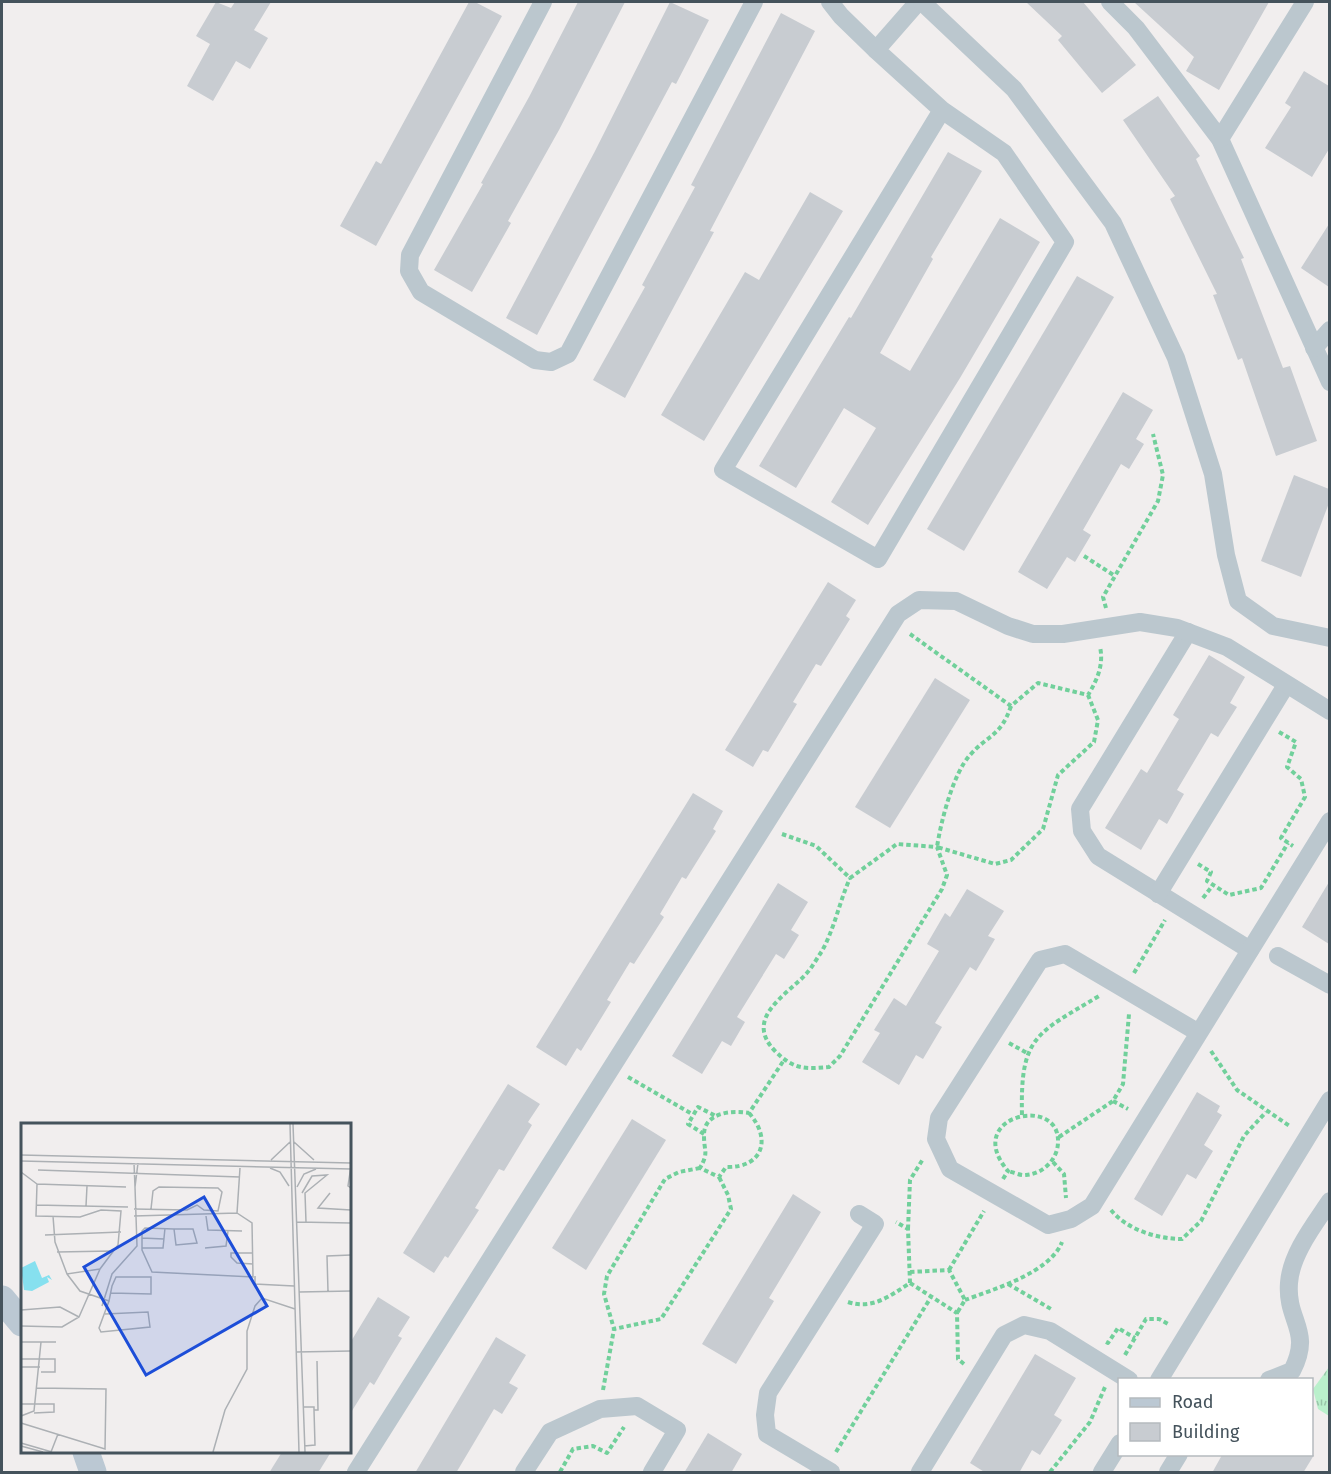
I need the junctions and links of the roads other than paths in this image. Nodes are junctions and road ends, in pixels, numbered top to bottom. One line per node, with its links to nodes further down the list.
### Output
1 (543, 2): 2 (street)
2 (754, 2)
3 (830, 2): 7 (street)
4 (920, 2): 7 (street); 14 (street)
5 (1110, 2): 9 (street)
6 (1305, 2): 9 (street)
7 (876, 50): 8 (street)
8 (942, 110): 8 (street)
9 (1220, 139): 11 (street)
10 (1329, 330): 11 (street)
11 (1314, 348): 12 (street)
12 (1329, 382)
13 (1188, 632): 15 (street); 18 (street); 36 (street)
14 (1329, 638)
15 (1286, 685): 16 (street); 18 (street)
16 (1329, 711)
17 (1329, 821): 19 (street)
18 (1158, 894): 19 (street)
19 (1250, 950): 22 (street)
20 (1278, 956): 21 (street)
21 (1329, 985)
22 (1199, 1033): 22 (street)
23 (1329, 1100): 29 (street)
24 (1329, 1201): 30 (street)
25 (860, 1215): 34 (street)
26 (2, 1299): 27 (street)
27 (21, 1322)
28 (1126, 1378): 39 (street)
29 (1160, 1378)
30 (1274, 1378)
31 (1118, 1445): 40 (street)
32 (86, 1453): 35 (street)
33 (1178, 1456): 41 (street)
34 (829, 1471)
35 (93, 1473)
36 (356, 1473)
37 (524, 1473): 38 (street)
38 (652, 1473)
39 (920, 1473)
40 (1102, 1473)
41 (1168, 1473)

